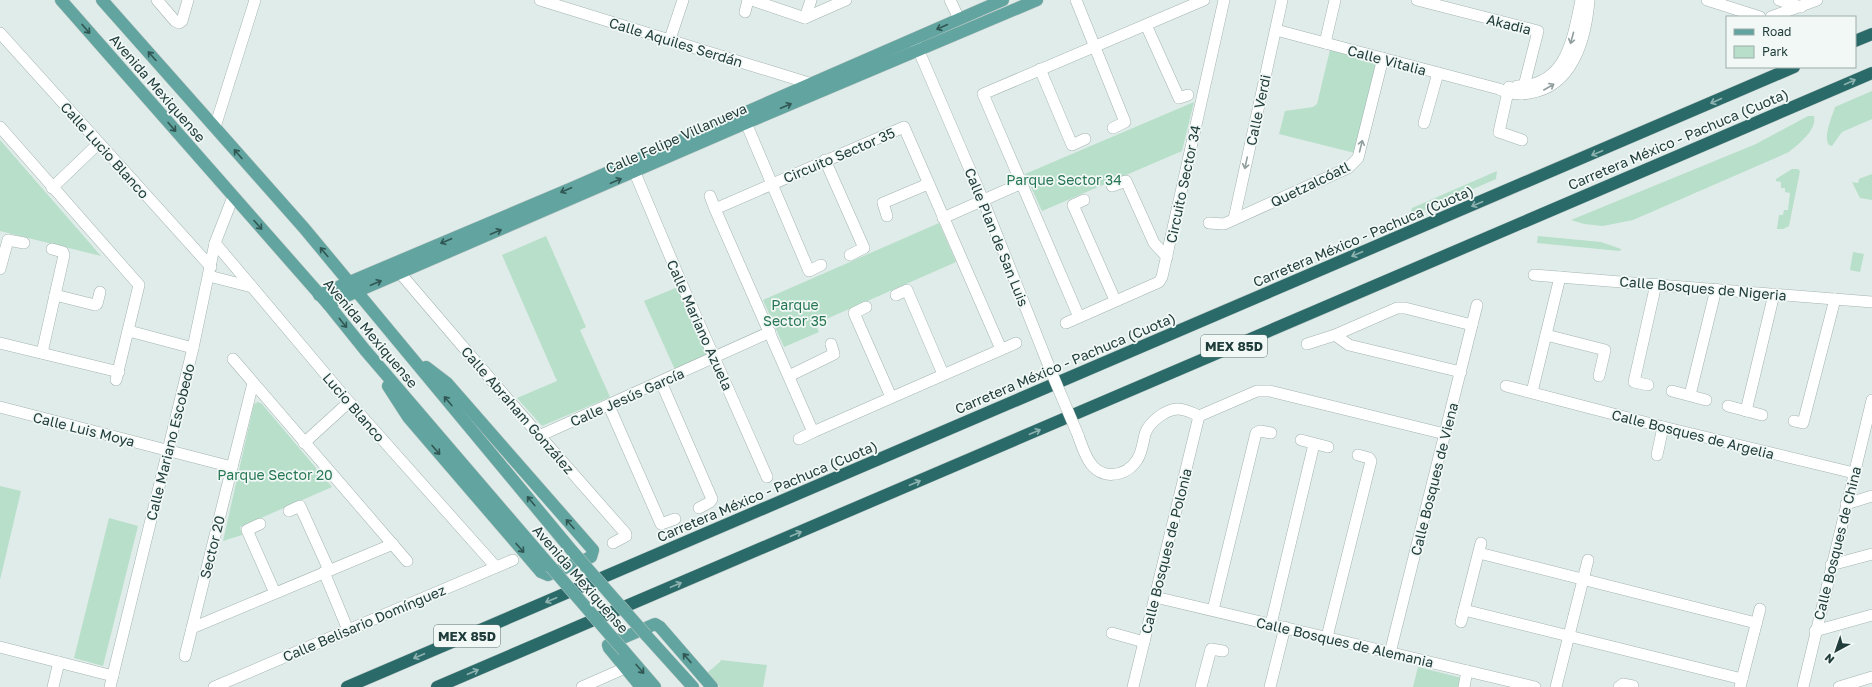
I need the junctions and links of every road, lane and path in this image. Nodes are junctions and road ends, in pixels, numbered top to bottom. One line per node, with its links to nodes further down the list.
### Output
1 (61, 0): 69 (main road, Avenida Mexiquense, one-way to 69)
2 (102, 0): 56 (main road, Avenida Mexiquense, one-way to 2)
3 (157, 0): 4 (street)
4 (188, 0)
5 (255, 0): 56 (street)
6 (540, 0): 26 (street, Calle Aquiles Serdán)
7 (683, 0): 37 (street)
8 (748, 0): 28 (street)
9 (752, 0): 31 (street)
10 (811, 0): 31 (street)
11 (846, 0): 31 (street)
12 (950, 0): 32 (street)
13 (1003, 0): 32 (main road, Calle Felipe Villanueva)
14 (1037, 0): 40 (main road, Calle Felipe Villanueva)
15 (1076, 0): 41 (street)
16 (1204, 0): 33 (street)
17 (1224, 0): 81 (street, Circuito Sector 34)
18 (1282, 0): 34 (street, Calle Verdi)
19 (1335, 0): 39 (street)
20 (1417, 0): 50 (street, Akadia)
21 (1581, 0): 42 (street, Calle Vitalia, one-way to 42)
22 (1589, 0): 42 (street, Calle Vitalia)
23 (1707, 0): 29 (street)
24 (1779, 0): 27 (street)
25 (1817, 0): 27 (street)
26 (556, 2): 37 (street, Calle Aquiles Serdán)
27 (1801, 7): 30 (street)
28 (744, 12)
29 (1757, 16)
30 (1774, 16)
31 (805, 18)
32 (959, 19): 40 (main road, Calle Felipe Villanueva, one-way to 40)
33 (1146, 25): 41 (street); 51 (street)
34 (1276, 30): 39 (street, Calle Vitalia); 75 (street, Calle Verdi, one-way to 75)
35 (0, 33): 60 (street, Calle Lucio Blanco)
36 (1872, 34): 38 (highway)
37 (670, 39): 48 (street, Calle Aquiles Serdán)
38 (1856, 41)
39 (1325, 43): 43 (street, Calle Vitalia)
40 (916, 45): 48 (main road, Calle Felipe Villanueva); 52 (main road, Calle Felipe Villanueva, one-way to 40); 70 (street, Calle Plan de San Luis)
41 (1096, 46): 45 (street); 57 (street)
42 (1571, 57): 50 (street, Calle Vitalia)
43 (1383, 58): 47 (street, Calle Vitalia); 75 (street, Quetzalcóatl, one-way to 43)
44 (1792, 68): 209 (highway, Carretera México - Pachuca (Cuota) / MEX 85D, one-way to 209)
45 (1040, 69): 58 (street); 63 (street)
46 (1872, 73): 210 (highway, Carretera México - Pachuca (Cuota) / MEX 85D, one-way to 46)
47 (1438, 74): 49 (street, Calle Vitalia); 54 (street)
48 (812, 84): 52 (main road, Calle Felipe Villanueva)
49 (1505, 90): 50 (street, Calle Vitalia); 59 (street)
50 (1523, 90)
51 (1188, 95)
52 (757, 113): 53 (main road, Calle Felipe Villanueva); 88 (main road, Calle Felipe Villanueva, one-way to 88)
53 (746, 123): 62 (main road, Calle Felipe Villanueva); 64 (street, Circuito Sector 35)
54 (1424, 123)
55 (0, 127): 67 (street)
56 (215, 127): 88 (main road, Avenida Mexiquense, one-way to 56)
57 (1113, 128)
58 (1085, 139)
59 (1522, 140)
60 (99, 143): 67 (street); 84 (street, Calle Lucio Blanco)
61 (825, 160): 64 (street, Circuito Sector 35); 65 (street, Circuito Sector 35); 80 (street)
62 (635, 173): 85 (main road, Calle Felipe Villanueva, one-way to 62); 120 (street, Calle Mariano Azuela)
63 (1022, 183): 70 (street); 104 (street)
64 (772, 184): 72 (street, Circuito Sector 35); 82 (street)
65 (928, 184): 73 (street); 74 (street, Circuito Sector 35)
66 (1112, 186): 81 (street)
67 (52, 188): 107 (street)
68 (710, 196): 72 (street)
69 (233, 197): 78 (street, Calle Mariano Escobedo); 96 (main road, Avenida Mexiquense, one-way to 96)
70 (983, 200): 74 (street); 142 (street, Calle Plan de San Luis, bridge)
71 (1084, 200): 99 (street)
72 (715, 209): 108 (street)
73 (887, 216)
74 (943, 218): 116 (street, Circuito Sector 35)
75 (1234, 219): 76 (street, Quetzalcóatl)
76 (1209, 223)
77 (24, 243): 83 (street)
78 (215, 243): 84 (street, Calle Mariano Escobedo); 90 (street, Lucio Blanco)
79 (52, 249): 95 (street)
80 (850, 255)
81 (1167, 257): 99 (street, Circuito Sector 34)
82 (821, 265)
83 (0, 269)
84 (210, 272): 90 (street); 115 (street, Calle Mariano Escobedo)
85 (400, 273): 92 (main road, Calle Felipe Villanueva, one-way to 85); 149 (street, Calle Abraham González)
86 (1534, 275): 87 (street, Calle Bosques de Nigeria)
87 (1560, 277): 89 (street, Calle Bosques de Nigeria); 110 (street)
88 (349, 282): 92 (main road, Avenida Mexiquense); 96 (main road, Calle Felipe Villanueva)
89 (1656, 284): 91 (street, Calle Bosques de Nigeria); 128 (street)
90 (252, 287): 136 (street, Lucio Blanco)
91 (1716, 289): 94 (street, Calle Bosques de Nigeria); 132 (street)
92 (357, 291): 101 (main road, Calle Felipe Villanueva); 118 (main road, Avenida Mexiquense)
93 (100, 292): 95 (street)
94 (1774, 294): 98 (street, Calle Bosques de Nigeria); 140 (street)
95 (55, 295): 119 (street)
96 (320, 295): 101 (main road, Avenida Mexiquense)
97 (896, 295): 123 (street)
98 (1835, 299): 100 (street, Calle Bosques de Nigeria); 143 (street)
99 (1116, 300): 104 (street, Circuito Sector 34)
100 (1872, 302)
101 (328, 304): 117 (main road, Avenida Mexiquense, one-way to 117)
102 (1477, 306): 106 (street, Calle Bosques de Viena)
103 (866, 307): 133 (street)
104 (1079, 317): 105 (street, Circuito Sector 34)
105 (1066, 323)
106 (1472, 325): 109 (street); 122 (street, Calle Bosques de Viena)
107 (129, 332): 115 (street); 119 (street)
108 (770, 332): 120 (street); 124 (street)
109 (1335, 335): 114 (street); 122 (street)
110 (1546, 335): 125 (street); 131 (street)
111 (0, 343): 119 (street)
112 (1016, 343): 116 (street)
113 (831, 344): 124 (street)
114 (1307, 344)
115 (193, 348): 155 (street, Calle Mariano Escobedo)
116 (1001, 349): 123 (street)
117 (365, 350): 118 (main road, one-way to 118); 213 (main road, Avenida Mexiquense, one-way to 213, bridge)
118 (406, 351): 214 (main road, Avenida Mexiquense, one-way to 118, bridge)
119 (42, 354)
120 (715, 357): 126 (street, Calle Jesús García); 160 (street, Calle Mariano Azuela)
121 (233, 359): 127 (street)
122 (1461, 372): 147 (street, Calle Bosques de Viena)
123 (944, 374): 133 (street)
124 (789, 376): 145 (street)
125 (1599, 376)
126 (661, 382): 137 (street, Calle Jesús García); 163 (street)
127 (253, 383): 152 (street); 158 (street, Sector 20)
128 (1648, 385)
129 (1506, 386): 131 (street, Calle Bosques de Argelia)
130 (1672, 391): 132 (street)
131 (1532, 392): 144 (street, Calle Bosques de Argelia)
132 (1690, 395): 134 (street)
133 (891, 397): 145 (street)
134 (1706, 400)
135 (1872, 400): 148 (street, Calle Bosques de China)
136 (349, 402): 152 (street); 174 (street, Lucio Blanco)
137 (609, 406): 149 (street, Calle Jesús García); 165 (street)
138 (1728, 406): 140 (street)
139 (0, 407): 155 (street, Calle Luis Moya)
140 (1746, 411): 141 (street)
141 (1762, 415)
142 (1199, 416): 147 (street); 178 (street, Calle Bosques de Polonia)
143 (1794, 421)
144 (1663, 427): 157 (street); 159 (street, Calle Bosques de Argelia)
145 (813, 432): 150 (street)
146 (1271, 433): 180 (street)
147 (1444, 434): 196 (street, Calle Bosques de Viena)
148 (1868, 435): 159 (street, Calle Bosques de China)
149 (539, 436): 167 (street, Calle Abraham González)
150 (799, 439)
151 (1301, 440): 153 (street)
152 (304, 443): 168 (street)
153 (1314, 444): 154 (street); 185 (street)
154 (1328, 447)
155 (168, 450): 158 (street); 201 (street, Calle Mariano Escobedo)
156 (1358, 455): 191 (street)
157 (1656, 455)
158 (232, 467): 187 (street, Sector 20)
159 (1854, 473): 162 (street, Calle Bosques de China)
160 (767, 477)
161 (1872, 496): 162 (street)
162 (1846, 504): 173 (street, Calle Bosques de China)
163 (699, 508)
164 (289, 511): 175 (street)
165 (675, 519)
166 (260, 524): 177 (street)
167 (613, 543)
168 (393, 544): 170 (street); 175 (street)
169 (1872, 554): 173 (street)
170 (407, 560)
171 (513, 560): 174 (street, Calle Belisario Domínguez)
172 (1588, 560): 176 (street)
173 (1831, 565): 189 (street, Calle Bosques de China)
174 (496, 568): 188 (street, Calle Belisario Domínguez)
175 (327, 571): 177 (street); 188 (street)
176 (1582, 580): 181 (street); 184 (street); 192 (street)
177 (274, 593): 187 (street)
178 (1155, 597): 180 (street, Calle Bosques de Alemania); 193 (street, Calle Bosques de Polonia)
179 (1760, 609): 184 (street)
180 (1213, 610): 185 (street, Calle Bosques de Alemania)
181 (1464, 610): 183 (street); 192 (street)
182 (1872, 614): 189 (street)
183 (1461, 622)
184 (1756, 623): 204 (street)
185 (1271, 624): 186 (street, Calle Bosques de Alemania)
186 (1285, 627): 191 (street, Calle Bosques de Alemania); 218 (street)
187 (192, 628): 197 (street, Sector 20)
188 (348, 630): 208 (street, Calle Belisario Domínguez)
189 (1815, 631): 223 (street, Calle Bosques de China)
190 (1112, 633): 193 (street)
191 (1327, 637): 196 (street, Calle Bosques de Alemania)
192 (1568, 637): 204 (street); 221 (street)
193 (1144, 642): 216 (street, Calle Bosques de Polonia)
194 (0, 649): 198 (street)
195 (1223, 651): 217 (street)
196 (1390, 652): 200 (street, Calle Bosques de Alemania)
197 (185, 656)
198 (59, 662): 201 (street); 206 (street)
199 (625, 668): 203 (street); 212 (main road); 215 (main road, one-way to 199)
200 (1467, 671): 219 (street); 220 (street, Calle Bosques de Alemania)
201 (113, 676): 207 (street, Calle Mariano Escobedo)
202 (1872, 677): 224 (street)
203 (601, 683): 211 (street)
204 (1741, 683)
205 (1633, 686): 222 (street)
206 (53, 687)
207 (110, 687)
208 (214, 687)
209 (347, 687)
210 (438, 687)
211 (582, 687)
212 (642, 687)
213 (655, 687)
214 (693, 687)
215 (712, 687)
216 (1133, 687)
217 (1201, 687)
218 (1270, 687)
219 (1464, 687)
220 (1534, 687)
221 (1556, 687)
222 (1620, 687)
223 (1803, 687)
224 (1838, 687)

